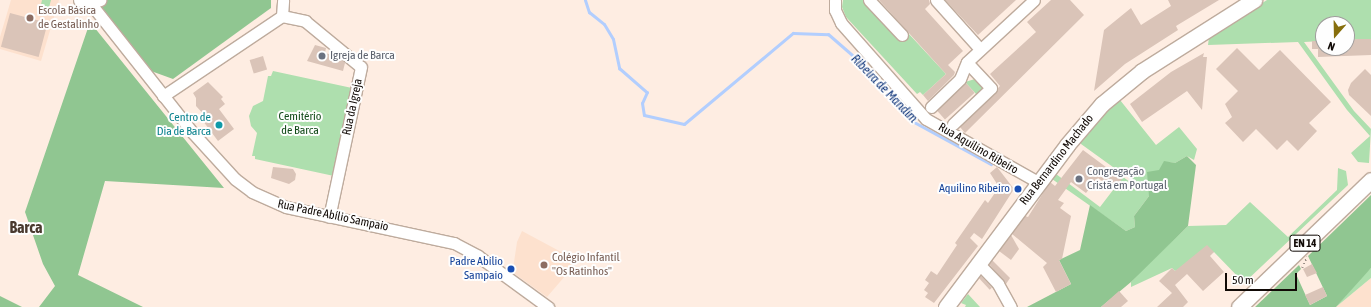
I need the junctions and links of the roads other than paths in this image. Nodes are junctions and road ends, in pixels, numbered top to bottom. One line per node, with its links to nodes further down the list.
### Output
1 (79, 0): 8 (street)
2 (283, 0): 9 (street)
3 (835, 0): 19 (street, Rua Aquilino Ribeiro)
4 (870, 0): 10 (street)
5 (936, 0): 11 (street)
6 (1033, 0): 11 (street)
7 (1254, 0): 19 (main road, Rua Bernardino Machado)
8 (95, 2): 15 (street, Rua Padre Abílio Sampaio)
9 (282, 16): 15 (street); 20 (street, Rua da Igreja)
10 (902, 35)
11 (980, 49): 12 (street)
12 (967, 62): 13 (street); 14 (street)
13 (979, 74): 14 (street); 17 (street)
14 (960, 79): 16 (street)
15 (163, 96): 20 (street, Rua Padre Abílio Sampaio)
16 (931, 107)
17 (953, 124)
18 (1371, 180): 25 (main road, EN 14)
19 (1038, 182): 21 (main road, Rua Bernardino Machado)
20 (329, 217): 22 (street, Rua Padre Abílio Sampaio)
21 (978, 262): 23 (main road, Rua Bernardino Machado); 24 (street)
22 (548, 307)
23 (946, 307)
24 (1011, 307)
25 (1239, 307)

